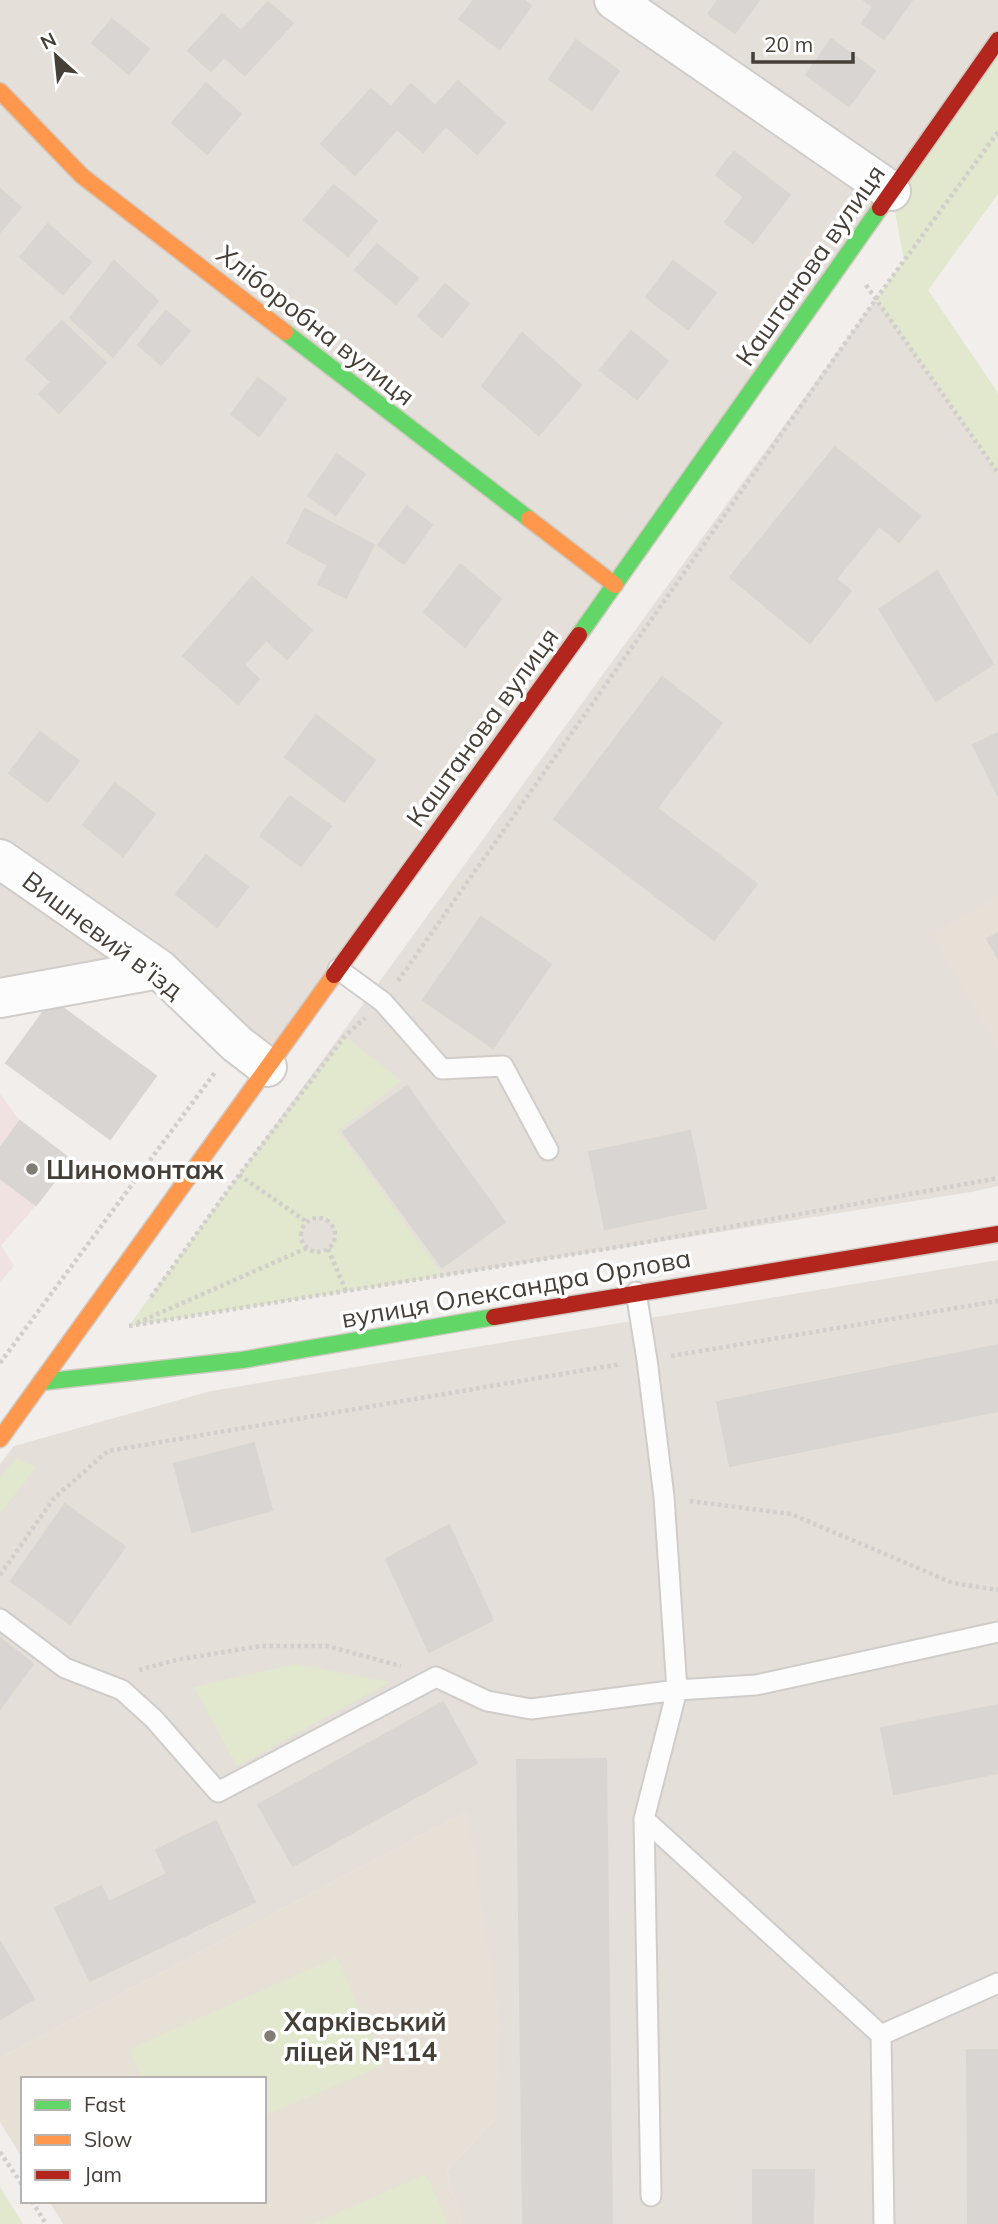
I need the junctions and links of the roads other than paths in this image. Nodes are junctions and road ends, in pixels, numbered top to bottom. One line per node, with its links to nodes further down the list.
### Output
1 (614, 0): 4 (street)
2 (998, 40): 4 (street, Каштанова вулиця)
3 (0, 91): 5 (street, Хліборобна вулиця)
4 (891, 191): 5 (street, Каштанова вулиця)
5 (615, 585): 7 (street, Каштанова вулиця)
6 (0, 859): 8 (street, Вишневий в’їзд)
7 (338, 969): 10 (street, Каштанова вулиця); 11 (lane)
8 (159, 970): 9 (street); 10 (street, Вишневий в’їзд)
9 (0, 998)
10 (267, 1068): 14 (street, Каштанова вулиця)
11 (548, 1150)
12 (998, 1234): 13 (street, вулиця Олександра Орлова)
13 (636, 1292): 14 (street, вулиця Олександра Орлова); 18 (lane)
14 (41, 1382): 15 (street, Каштанова вулиця)
15 (2, 1433)
16 (0, 1619): 18 (lane)
17 (998, 1632): 18 (lane)
18 (677, 1690): 19 (lane)
19 (644, 1819): 21 (lane); 22 (lane)
20 (998, 1983): 21 (lane)
21 (881, 2035): 23 (lane)
22 (651, 2196)
23 (884, 2224)

